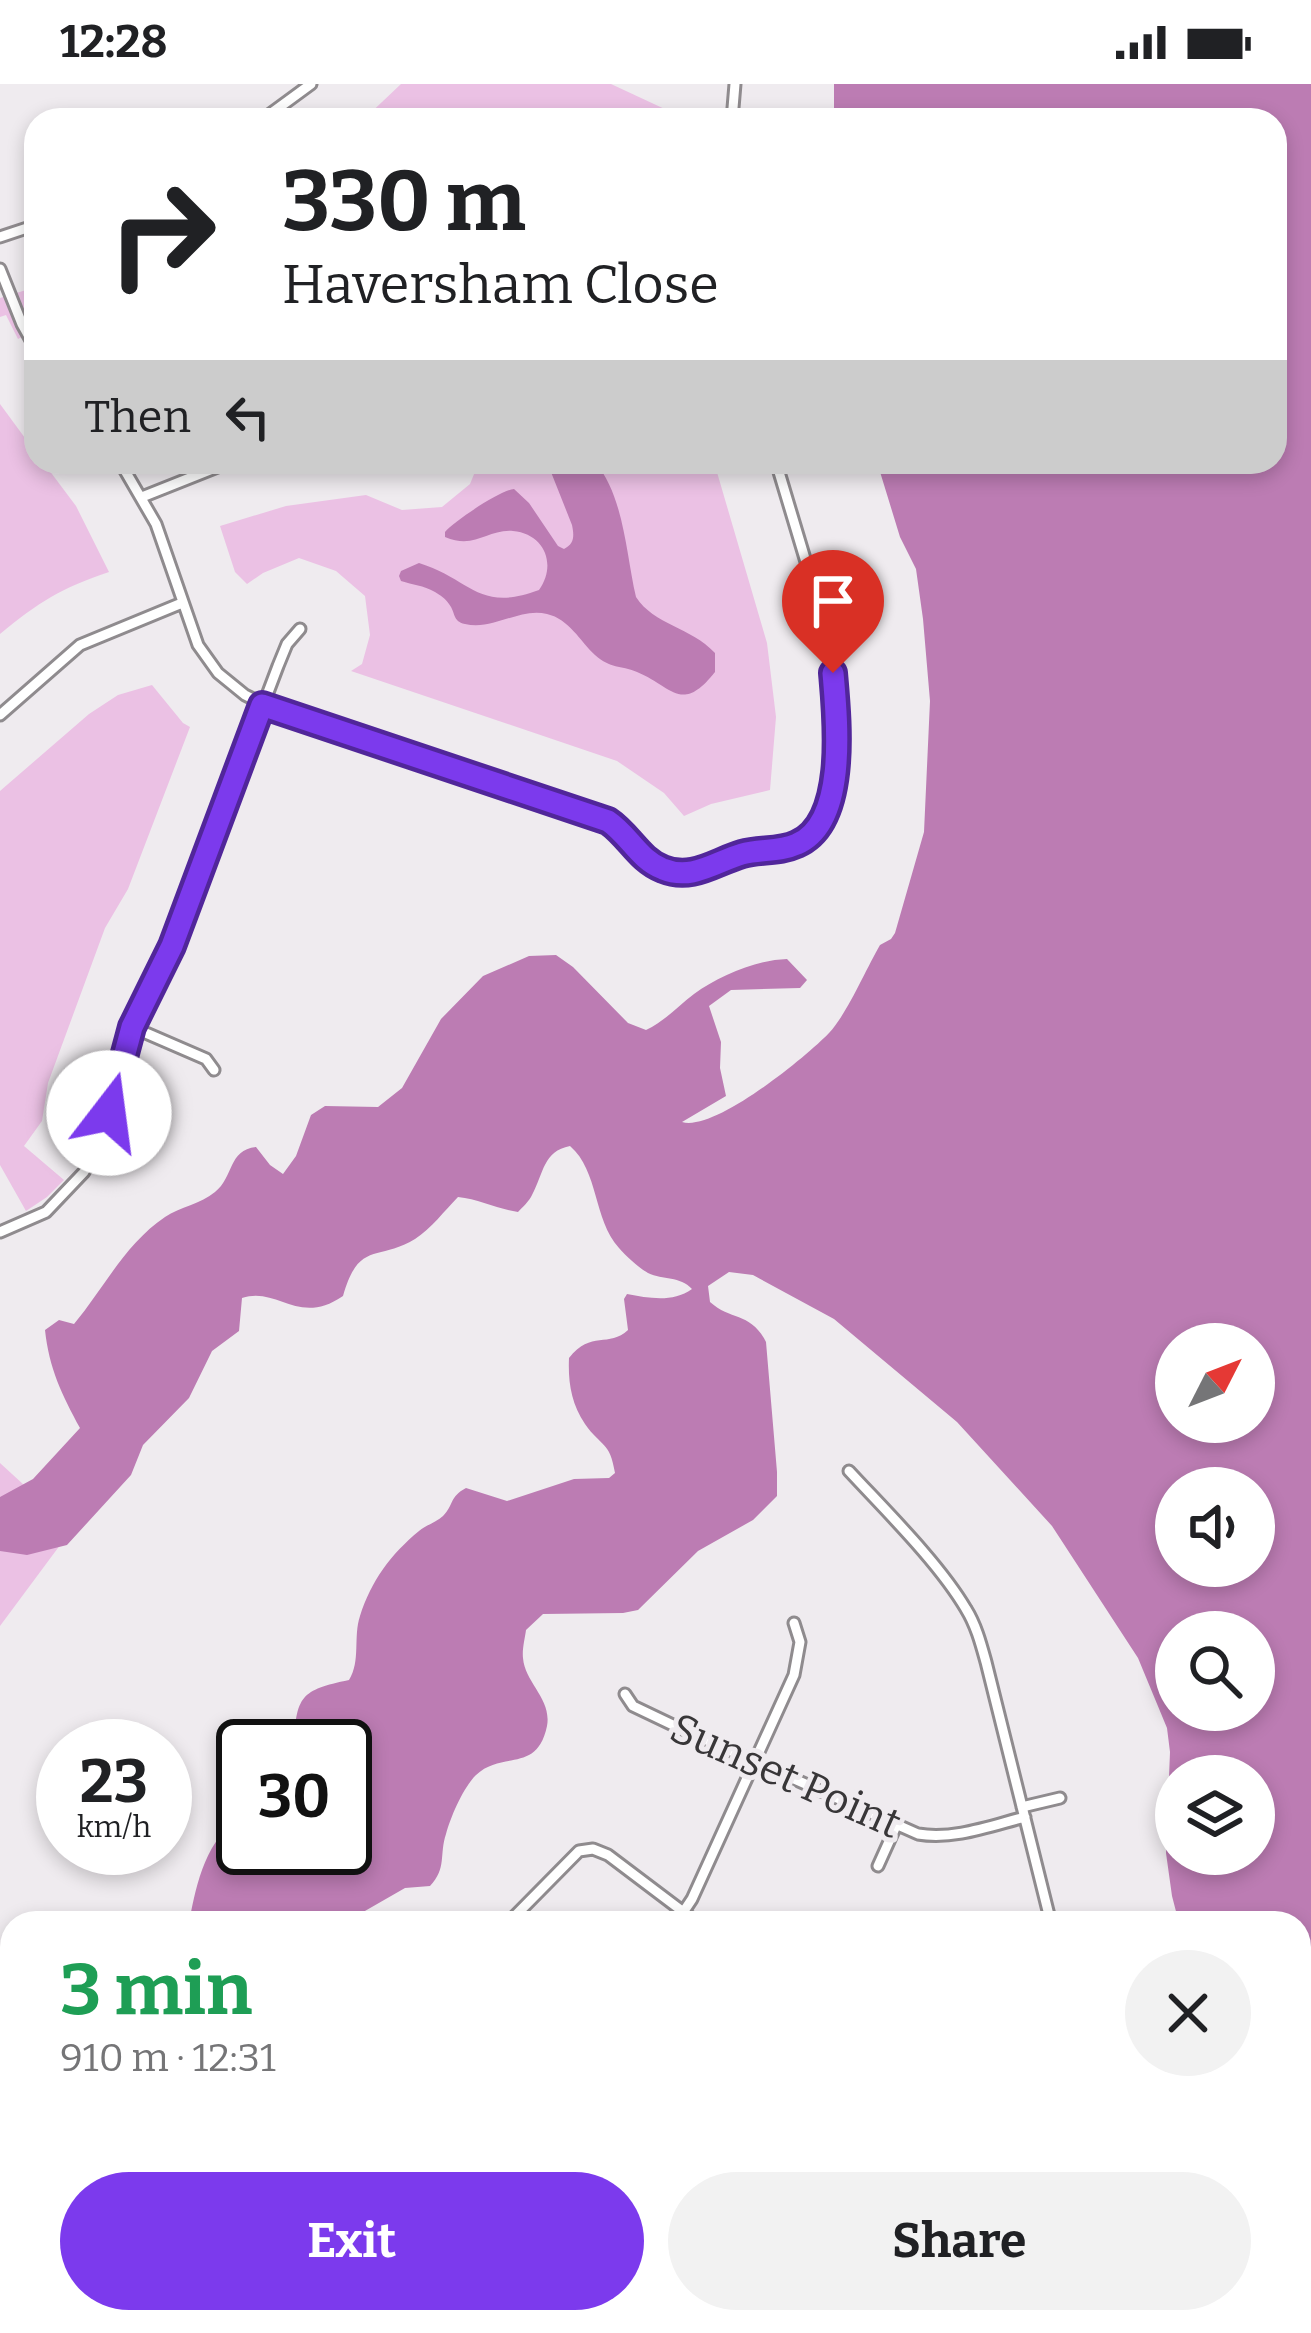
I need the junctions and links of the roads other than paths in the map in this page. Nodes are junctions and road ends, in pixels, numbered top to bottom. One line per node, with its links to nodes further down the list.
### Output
1 (311, 84): 2 (street)
2 (278, 108)
3 (0, 269): 4 (street)
4 (24, 327)
5 (128, 474): 8 (street)
6 (200, 474): 8 (street)
7 (780, 474): 11 (street)
8 (142, 497): 9 (street)
9 (182, 603): 11 (street); 12 (street)
10 (300, 629): 11 (street)
11 (262, 705): 13 (street)
12 (0, 715)
13 (132, 1027): 14 (street); 15 (street)
14 (214, 1070)
15 (0, 1232)
16 (849, 1471): 21 (street)
17 (794, 1623): 19 (street)
18 (625, 1694): 19 (street, Sunset Point)
19 (755, 1762): 22 (street, Sunset Point); 26 (street)
20 (1060, 1798): 21 (street, Sunset Point)
21 (1024, 1812): 22 (street, Sunset Point); 27 (street)
22 (896, 1826): 23 (street)
23 (878, 1866)
24 (520, 1911): 25 (street)
25 (683, 1911)
26 (684, 1911)
27 (1048, 1911)

